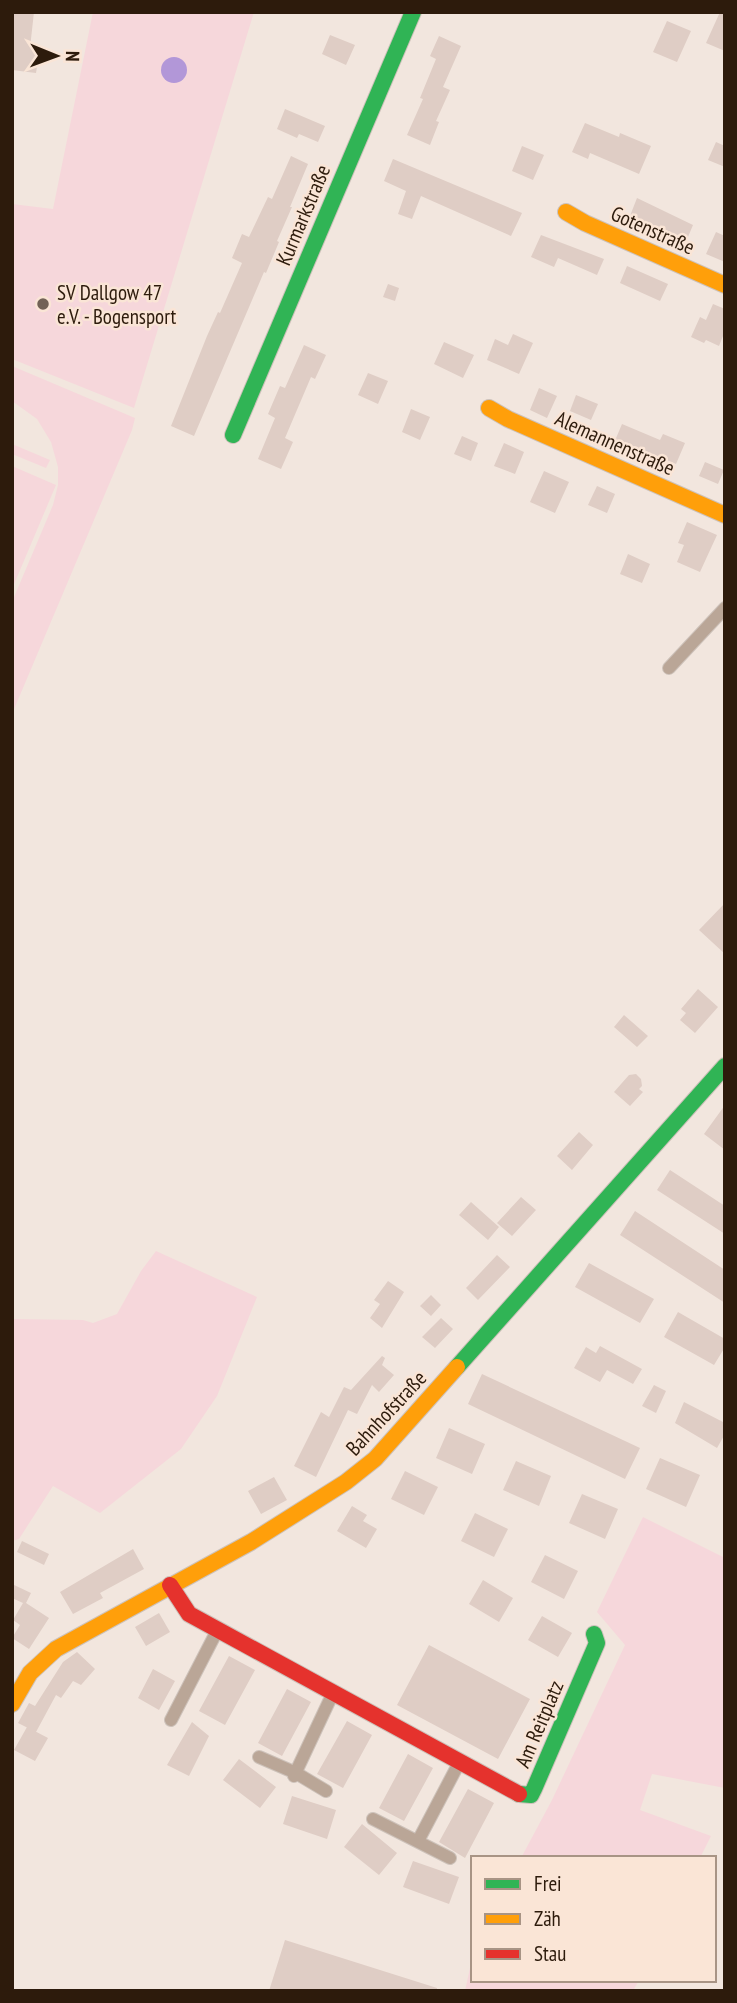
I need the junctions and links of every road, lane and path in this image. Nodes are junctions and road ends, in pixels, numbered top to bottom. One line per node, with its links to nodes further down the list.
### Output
1 (413, 12): 5 (street, Kurmarkstraße)
2 (566, 212): 3 (street, Gotenstraße)
3 (725, 285)
4 (489, 408): 6 (street, Alemannenstraße)
5 (233, 435)
6 (725, 515)
7 (725, 608): 8 (street)
8 (669, 668)
9 (725, 1066): 10 (street, Bahnhofstraße)
10 (170, 1585): 11 (street, Am Reitplatz); 14 (street, Bahnhofstraße)
11 (218, 1629): 13 (street, Am Reitplatz); 15 (street)
12 (594, 1634): 17 (street, Am Reitplatz)
13 (333, 1693): 17 (street, Am Reitplatz); 18 (street)
14 (12, 1704)
15 (171, 1720)
16 (259, 1757): 18 (street)
17 (459, 1763): 21 (street)
18 (295, 1774): 19 (street)
19 (326, 1791)
20 (373, 1819): 21 (street)
21 (418, 1840): 22 (street)
22 (450, 1858)

